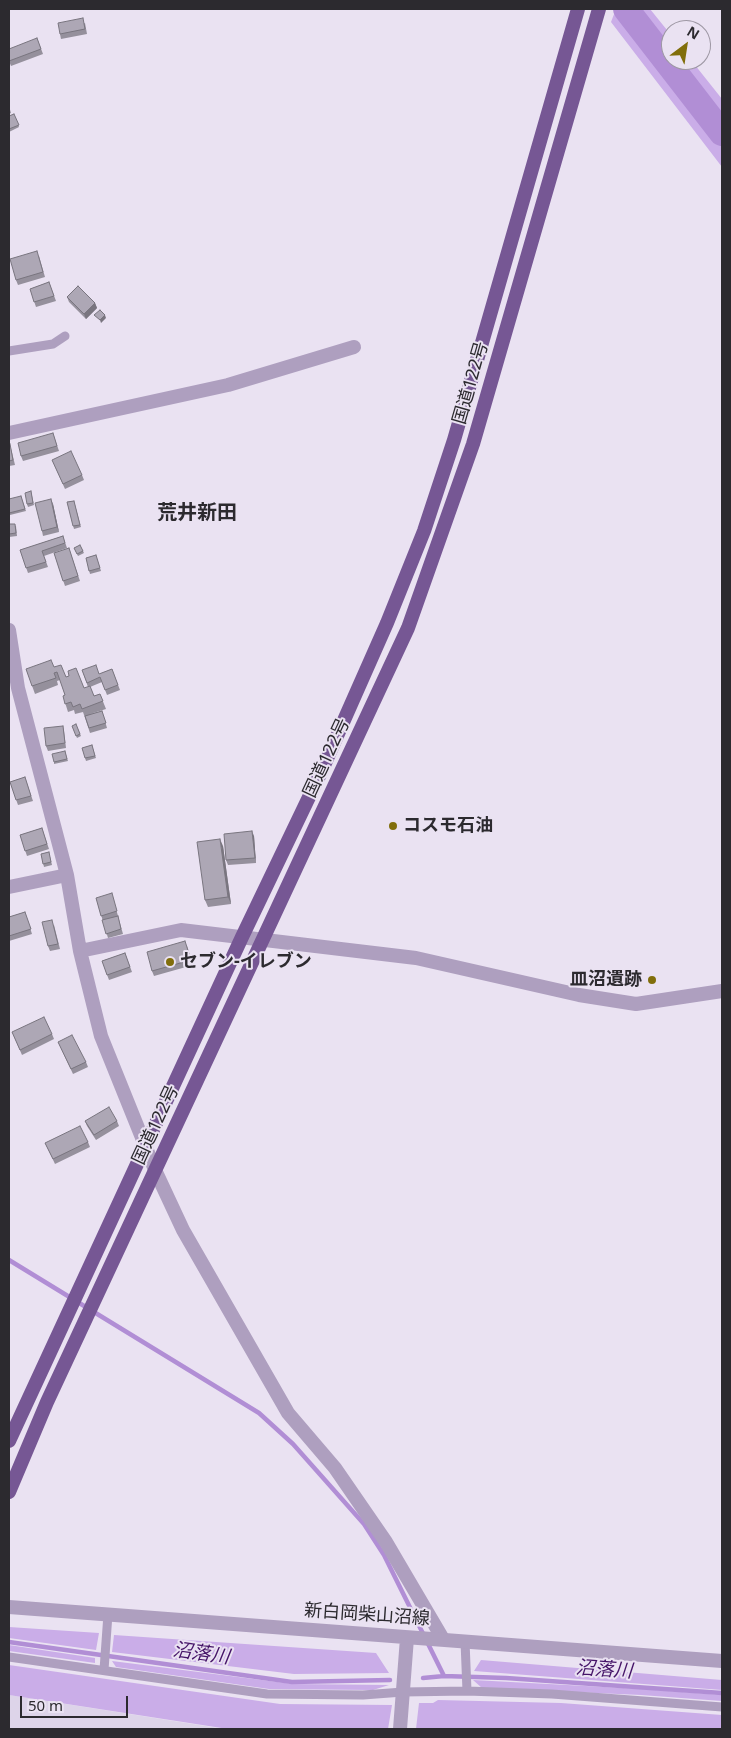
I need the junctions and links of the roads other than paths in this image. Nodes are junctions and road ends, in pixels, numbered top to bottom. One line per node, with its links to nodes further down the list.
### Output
1 (578, 9): 10 (highway, 国道122号)
2 (598, 10): 11 (highway, 国道122号)
3 (65, 336): 5 (lane)
4 (354, 347): 6 (street)
5 (9, 351)
6 (9, 433)
7 (9, 630): 8 (street)
8 (67, 876): 9 (street); 12 (street)
9 (9, 888)
10 (242, 937): 11 (street); 12 (street); 14 (highway, 国道122号)
11 (264, 939): 13 (street); 15 (highway, 国道122号)
12 (80, 951): 14 (street)
13 (722, 991)
14 (146, 1146): 15 (street); 16 (highway, 国道122号)
15 (155, 1170): 17 (highway, 国道122号); 21 (street)
16 (9, 1441)
17 (9, 1492)
18 (9, 1607): 19 (street, 新白岡柴山沼線)
19 (108, 1614): 20 (street, 新白岡柴山沼線); 25 (lane)
20 (407, 1638): 21 (street, 新白岡柴山沼線); 27 (street)
21 (443, 1639): 22 (street, 新白岡柴山沼線)
22 (465, 1641): 24 (street, 新白岡柴山沼線); 26 (lane)
23 (9, 1657): 25 (lane)
24 (722, 1661)
25 (105, 1667): 27 (lane)
26 (466, 1687): 27 (lane); 28 (lane)
27 (403, 1692): 29 (street)
28 (722, 1707)
29 (400, 1729)

